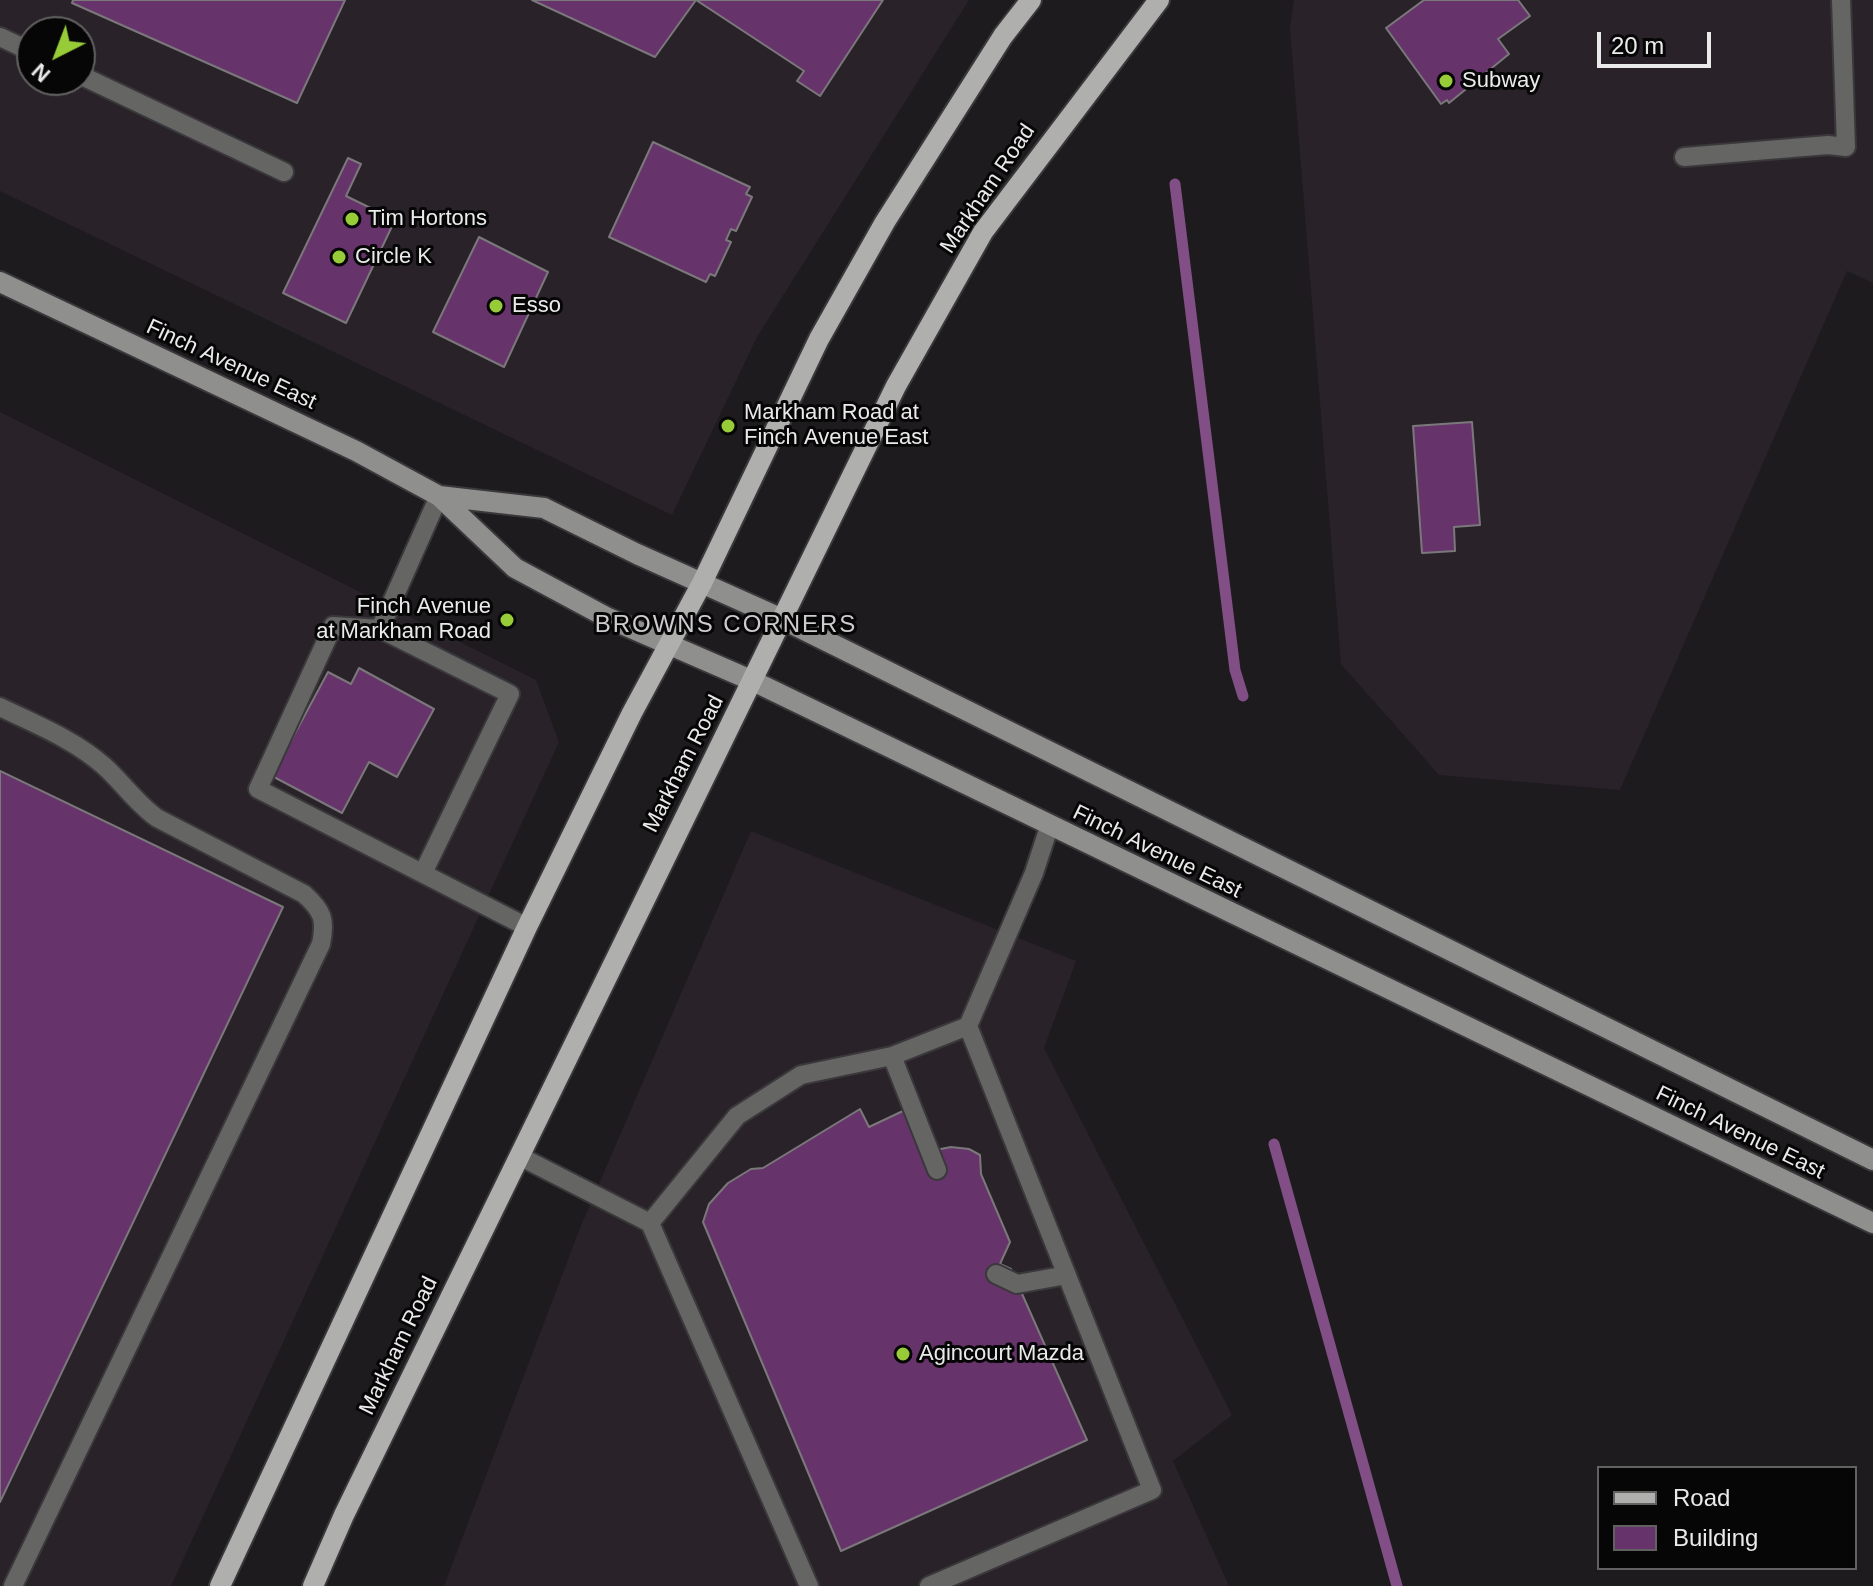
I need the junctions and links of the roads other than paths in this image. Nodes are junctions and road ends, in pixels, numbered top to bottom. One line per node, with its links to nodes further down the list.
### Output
1 (1031, 0): 9 (main road)
2 (1159, 0): 10 (main road, Markham Road)
3 (1841, 0): 5 (lane)
4 (96, 83): 6 (lane)
5 (1684, 157)
6 (284, 172)
7 (0, 282): 8 (main road, Finch Avenue East)
8 (439, 496): 9 (main road, Finch Avenue East); 11 (lane); 12 (main road, Finch Avenue East)
9 (702, 583): 10 (main road, Finch Avenue East); 12 (main road)
10 (782, 619): 13 (main road, Markham Road); 21 (main road, Finch Avenue East)
11 (380, 629): 16 (lane); 16 (lane)
12 (667, 644): 13 (main road, Finch Avenue East); 17 (main road)
13 (753, 681): 15 (main road, Finch Avenue East); 20 (main road, Markham Road)
14 (0, 707): 27 (lane)
15 (1049, 827): 18 (lane); 24 (main road, Finch Avenue East)
16 (423, 873): 17 (lane)
17 (527, 927): 28 (main road)
18 (968, 1026): 19 (lane); 26 (lane)
19 (892, 1056): 22 (lane); 23 (lane)
20 (519, 1156): 23 (lane); 29 (main road, Markham Road)
21 (1873, 1160)
22 (937, 1170)
23 (650, 1223): 30 (lane)
24 (1873, 1223)
25 (996, 1274): 26 (lane)
26 (1067, 1275): 31 (lane)
27 (13, 1586)
28 (220, 1586)
29 (313, 1586)
30 (809, 1586)
31 (929, 1586)

